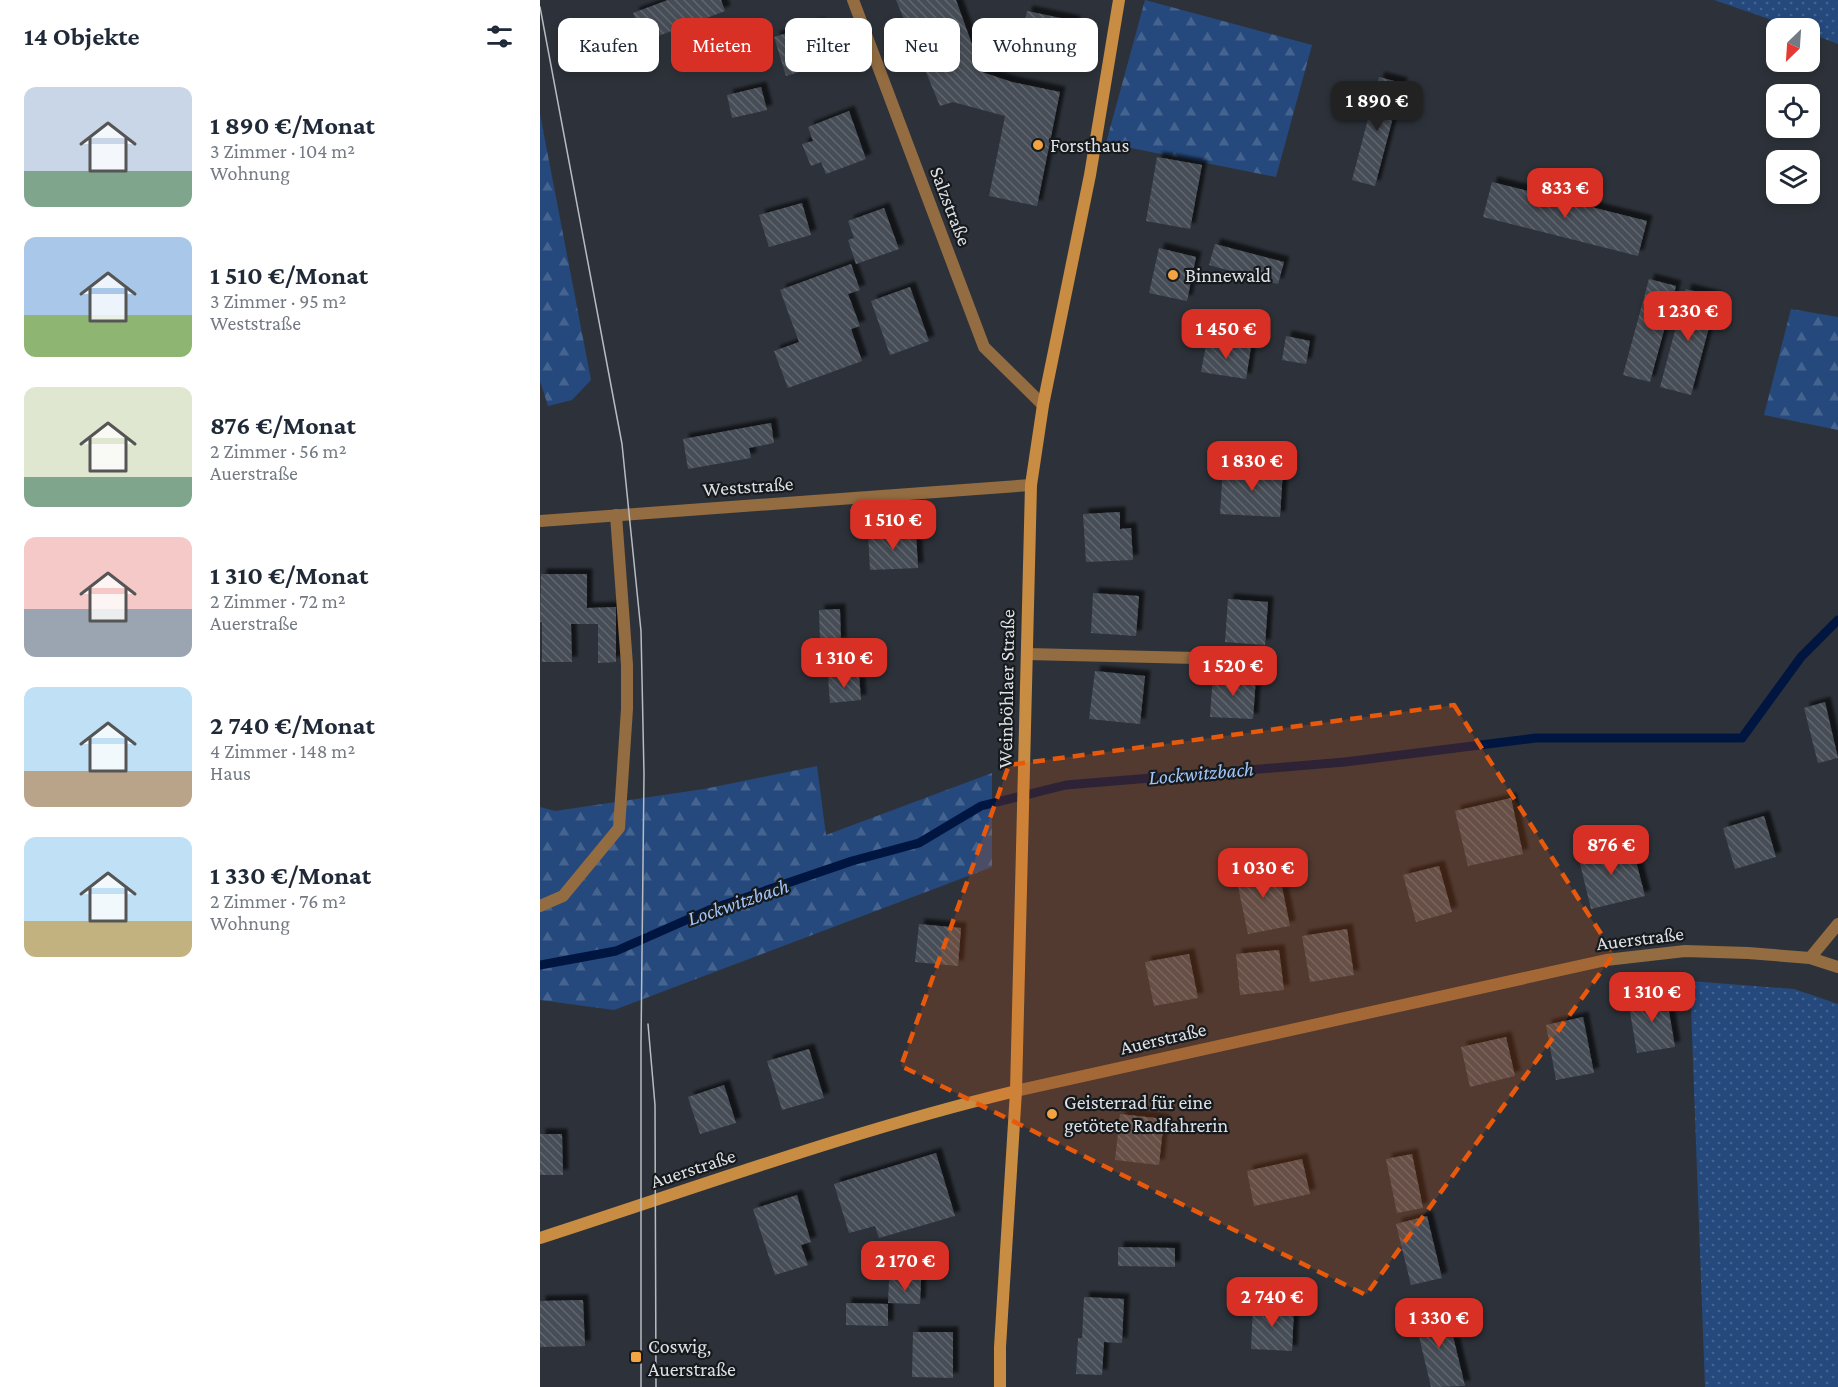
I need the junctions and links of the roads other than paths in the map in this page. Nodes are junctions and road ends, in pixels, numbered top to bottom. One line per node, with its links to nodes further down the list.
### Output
1 (854, 0): 3 (street, Salzstraße)
2 (1119, 0): 3 (main road, Weinböhlaer Straße)
3 (1043, 405): 4 (main road, Weinböhlaer Straße)
4 (1030, 485): 5 (street, Weststraße); 7 (main road, Weinböhlaer Straße)
5 (616, 515): 6 (street, Weststraße); 9 (street)
6 (540, 521)
7 (1027, 654): 8 (street); 13 (main road, Weinböhlaer Straße)
8 (1196, 658)
9 (540, 906)
10 (1838, 924): 11 (street)
11 (1810, 958): 12 (street, Auerstraße); 13 (street, Auerstraße)
12 (1838, 967)
13 (1016, 1091): 14 (main road, Auerstraße); 15 (main road, Weinböhlaer Straße)
14 (540, 1238)
15 (1000, 1387)

